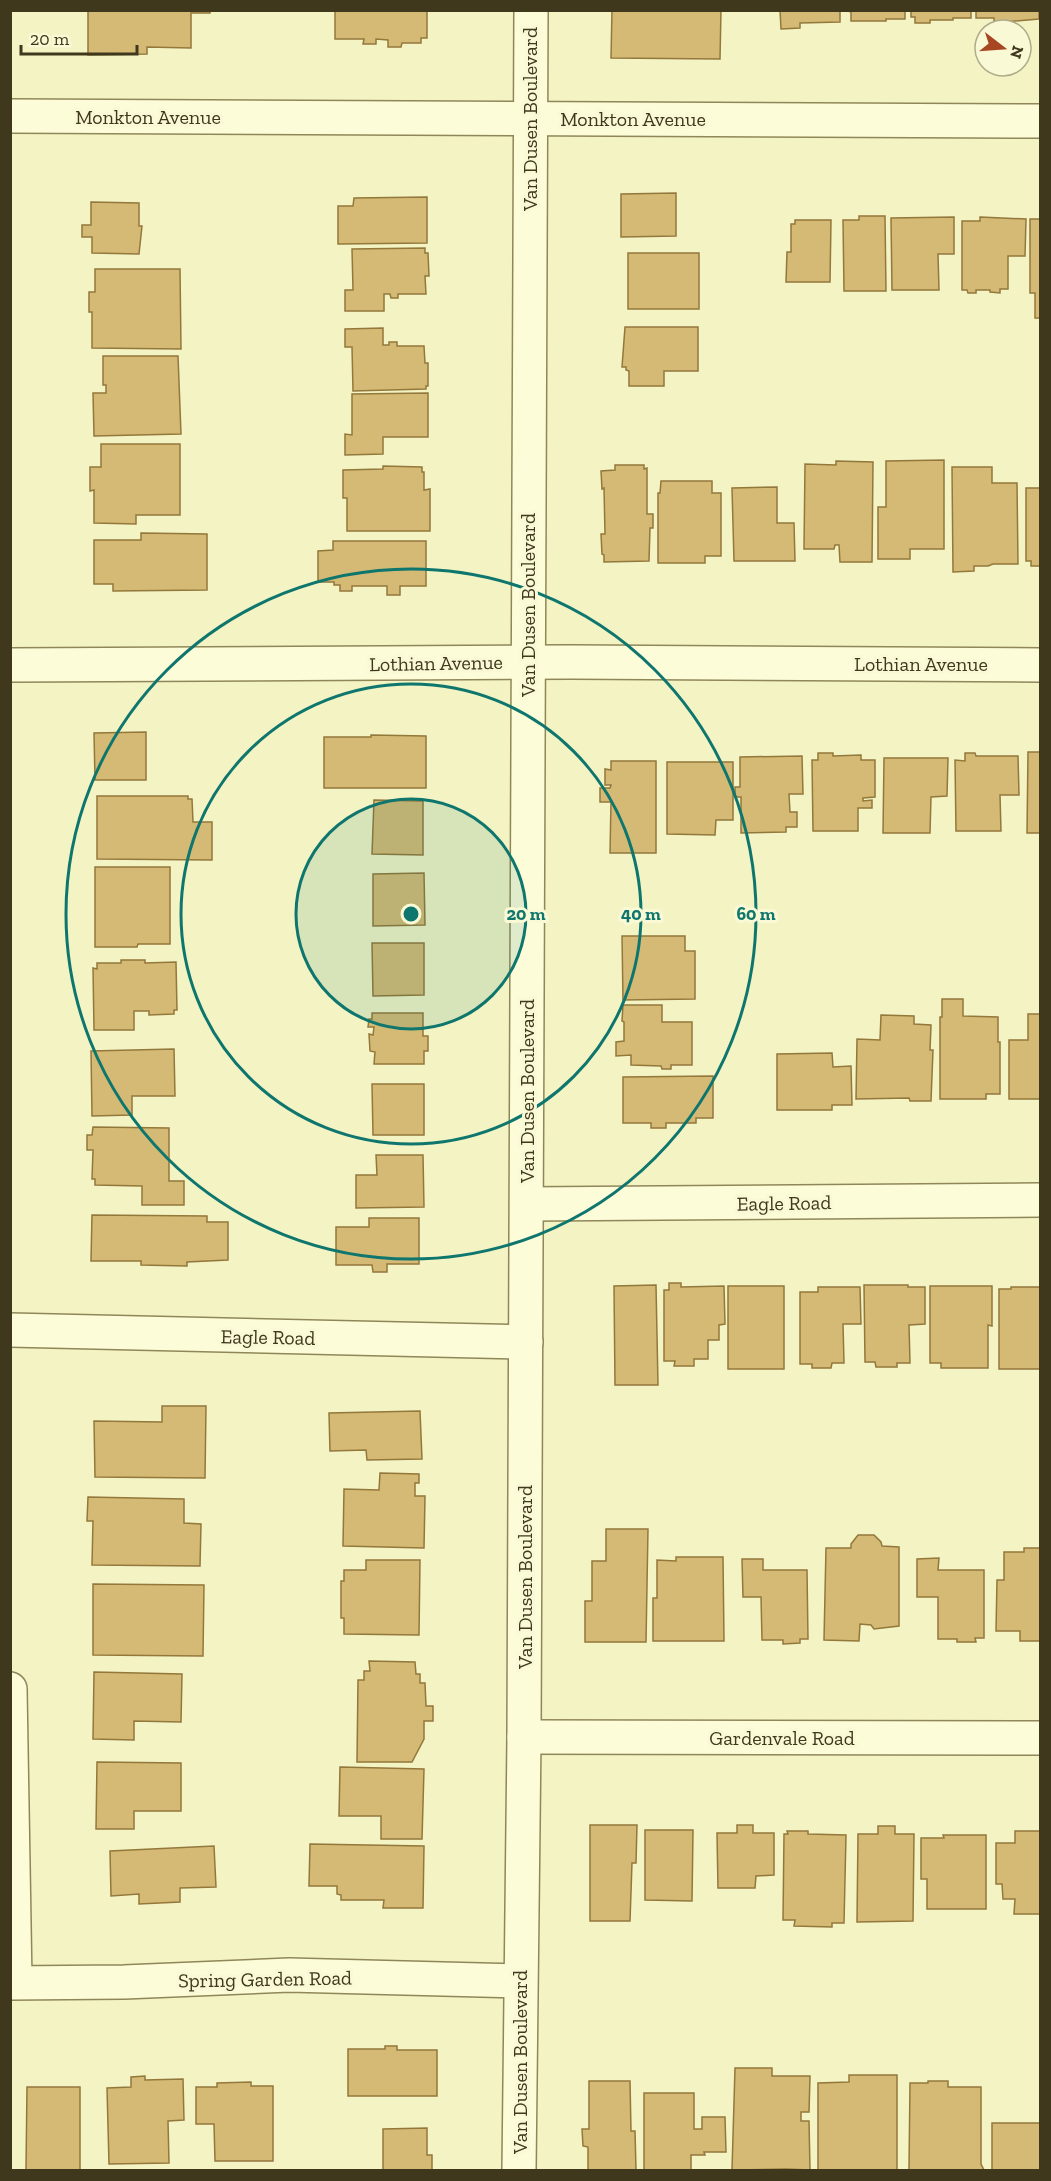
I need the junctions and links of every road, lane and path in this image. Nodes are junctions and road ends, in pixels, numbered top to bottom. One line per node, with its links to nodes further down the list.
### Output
1 (531, 10): 3 (street, Van Dusen Boulevard)
2 (10, 116): 3 (street, Monkton Avenue)
3 (530, 119): 4 (street, Monkton Avenue); 5 (street, Van Dusen Boulevard)
4 (1041, 121)
5 (528, 662): 6 (street, Lothian Avenue); 7 (street, Lothian Avenue); 9 (street, Van Dusen Boulevard)
6 (1041, 665)
7 (10, 666)
8 (1041, 1200): 9 (street, Eagle Road)
9 (526, 1204): 11 (street, Van Dusen Boulevard)
10 (10, 1330): 11 (street, Eagle Road)
11 (526, 1342): 13 (street, Van Dusen Boulevard)
12 (10, 1689): 16 (street)
13 (524, 1737): 14 (street, Gardenvale Road); 15 (street, Van Dusen Boulevard)
14 (1041, 1738)
15 (520, 1982): 16 (street, Spring Garden Road); 17 (street, Van Dusen Boulevard)
16 (13, 1983)
17 (519, 2170)

